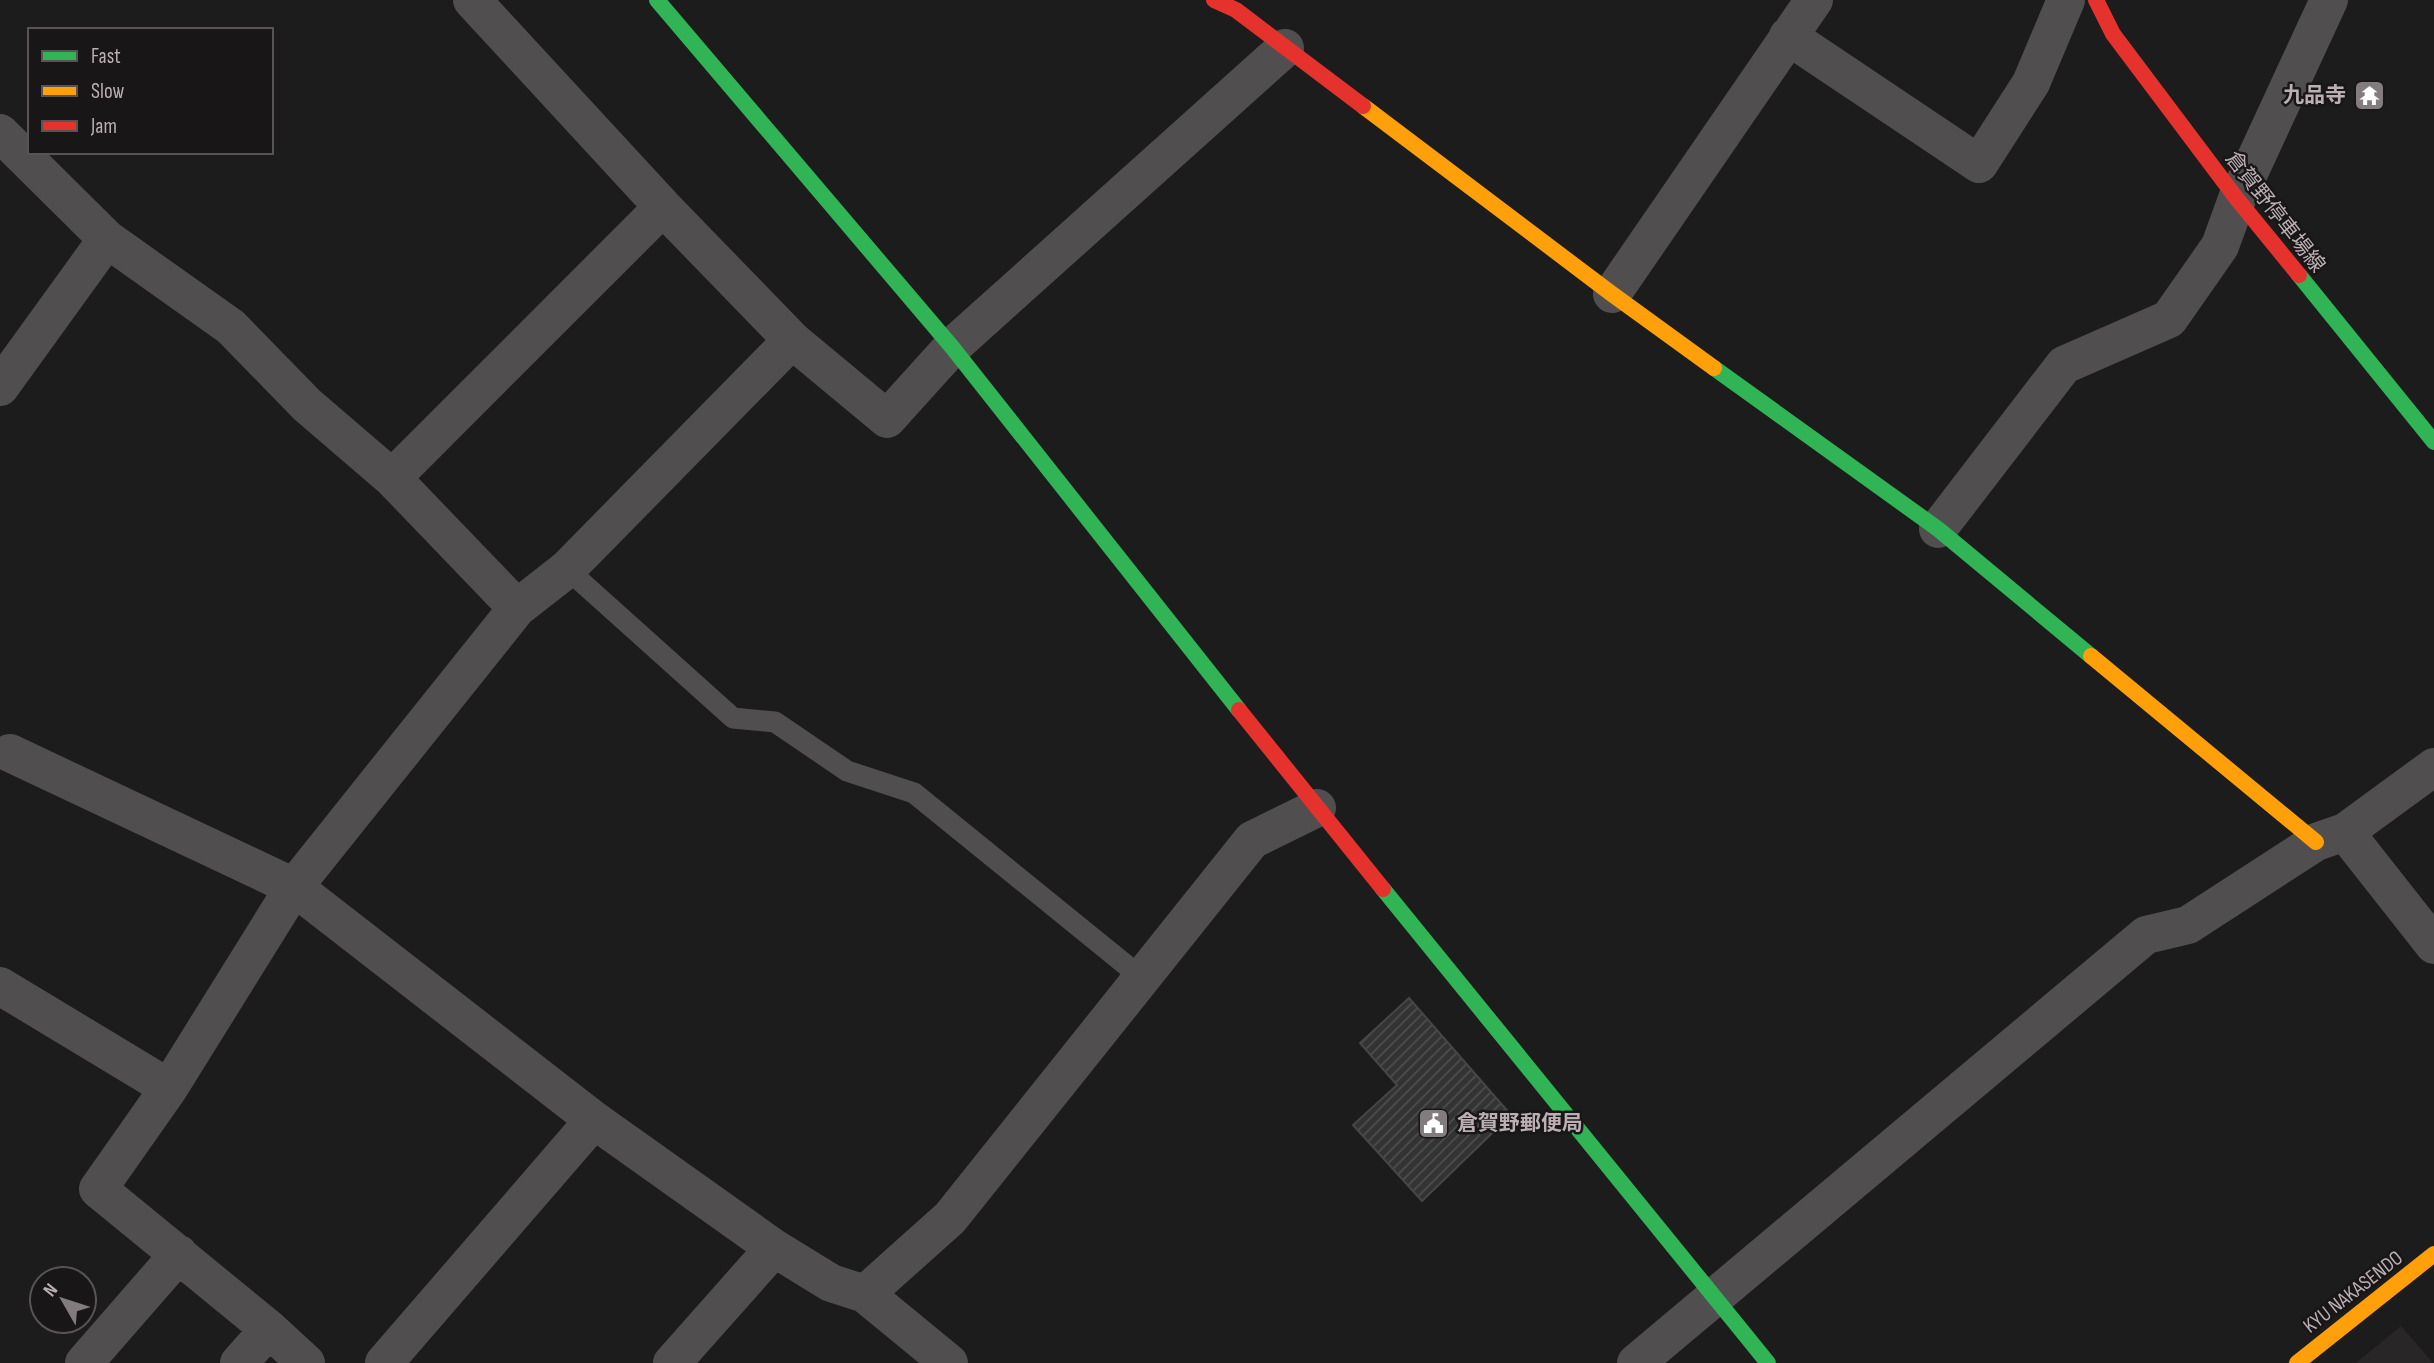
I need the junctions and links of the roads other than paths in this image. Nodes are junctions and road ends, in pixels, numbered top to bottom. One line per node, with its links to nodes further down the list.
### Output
1 (472, 0): 12 (street)
2 (657, 0): 16 (street)
3 (1214, 0): 9 (street)
4 (1814, 0): 8 (street)
5 (2066, 0): 8 (street)
6 (2095, 0): 11 (street, 倉賀野停車場線)
7 (2329, 0): 11 (street)
8 (1788, 36): 14 (street)
9 (1285, 48): 14 (street); 16 (street)
10 (0, 133): 13 (street)
11 (2236, 199): 18 (street, 倉賀野停車場線); 20 (street)
12 (663, 207): 15 (street); 19 (street)
13 (107, 239): 17 (street); 19 (street)
14 (1612, 294): 20 (street)
15 (792, 340): 16 (street); 21 (street)
16 (952, 347): 25 (street)
17 (0, 387)
18 (2434, 442)
19 (393, 478): 22 (street)
20 (1938, 529): 26 (street)
21 (567, 569): 22 (street); 29 (lane)
22 (517, 608): 27 (street)
23 (10, 753): 27 (street)
24 (2434, 767): 26 (street)
25 (1317, 808): 29 (street); 37 (street)
26 (2331, 837): 28 (street); 37 (street)
27 (295, 887): 31 (street); 32 (street)
28 (2434, 945)
29 (1142, 978): 36 (street)
30 (0, 986): 31 (street)
31 (169, 1088): 34 (street)
32 (594, 1119): 33 (street); 42 (street)
33 (774, 1248): 36 (street); 43 (street)
34 (179, 1254): 38 (street); 39 (street)
35 (2434, 1254): 47 (street, KYU NAKASENDO)
36 (865, 1294): 44 (street)
37 (1714, 1298): 45 (street); 46 (street)
38 (270, 1329): 40 (street); 41 (street)
39 (84, 1363)
40 (239, 1363)
41 (306, 1363)
42 (384, 1363)
43 (672, 1363)
44 (949, 1363)
45 (1636, 1363)
46 (1768, 1363)
47 (2297, 1363)

